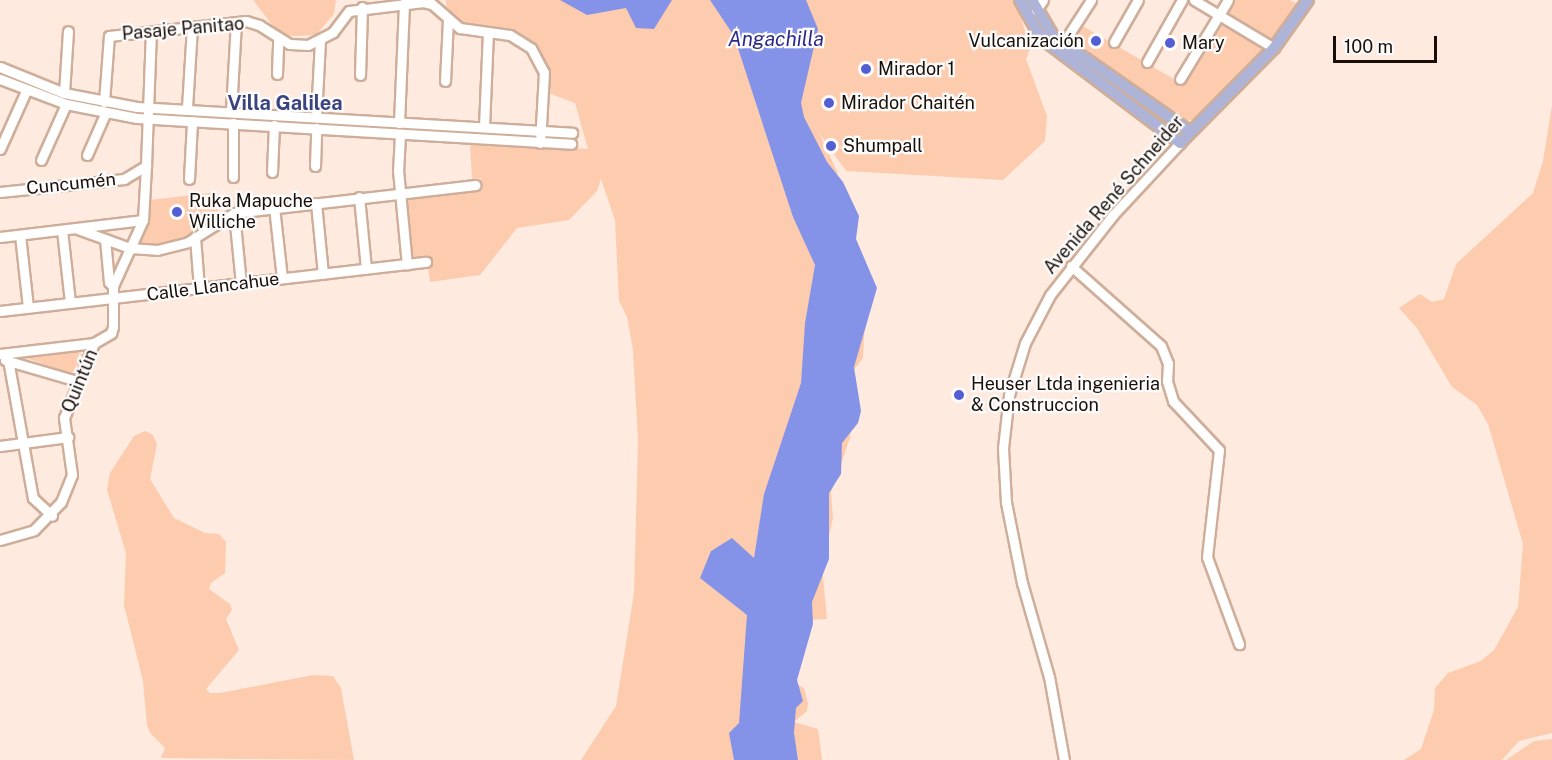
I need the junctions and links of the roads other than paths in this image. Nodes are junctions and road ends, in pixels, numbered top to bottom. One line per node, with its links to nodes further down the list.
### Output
1 (1020, 0): 22 (main road)
2 (1044, 0): 10 (street)
3 (1090, 0): 22 (street)
4 (1138, 0): 21 (street)
5 (1182, 0): 24 (street)
6 (1194, 0): 12 (street)
7 (1228, 0): 12 (street)
8 (1308, 0): 23 (main road, Avenida René Schneider)
9 (404, 3): 11 (street); 13 (street); 43 (street)
10 (1034, 5): 22 (main road)
11 (362, 7): 20 (street); 27 (street)
12 (1219, 16): 23 (street); 29 (street)
13 (448, 20): 18 (street); 30 (street)
14 (236, 22): 15 (street, Pasaje Panitao); 19 (street, Pasaje Panitao); 37 (street)
15 (192, 27): 17 (street, Pasaje Panitao); 36 (street)
16 (68, 31): 32 (street)
17 (152, 32): 33 (street, Pasaje Panitao); 35 (street)
18 (488, 32): 45 (street); 47 (street)
19 (278, 38): 20 (street, Pasaje Panitao); 26 (street)
20 (320, 41): 39 (street)
21 (1114, 42)
22 (1061, 47): 48 (main road); 52 (main road)
23 (1274, 48): 48 (main road, Avenida René Schneider)
24 (1147, 62)
25 (0, 68): 32 (street)
26 (277, 74)
27 (360, 75)
28 (0, 79): 31 (street)
29 (1180, 79)
30 (445, 81)
31 (26, 91): 34 (street); 54 (street)
32 (64, 93): 33 (street)
33 (104, 102): 35 (street)
34 (66, 104): 38 (street); 56 (street)
35 (148, 107): 36 (street); 40 (street)
36 (187, 108): 37 (street)
37 (231, 111): 39 (street)
38 (105, 114): 40 (street); 55 (street)
39 (316, 117): 43 (street)
40 (148, 118): 41 (street); 58 (street)
41 (192, 121): 42 (street); 61 (street)
42 (234, 123): 44 (street); 60 (street)
43 (399, 123): 45 (street)
44 (274, 126): 46 (street); 59 (street)
45 (484, 127): 47 (street)
46 (316, 128): 50 (street); 57 (street)
47 (541, 131): 49 (street); 51 (street)
48 (1189, 131): 52 (main road, Avenida René Schneider)
49 (572, 133)
50 (400, 134): 51 (street); 64 (street)
51 (540, 143): 53 (street)
52 (1180, 143): 79 (street, Avenida René Schneider)
53 (571, 144)
54 (0, 149)
55 (87, 155)
56 (40, 160)
57 (315, 165)
58 (143, 169): 63 (street, Cuncumén); 69 (street)
59 (272, 172)
60 (233, 177)
61 (189, 179)
62 (476, 185): 64 (street)
63 (0, 192)
64 (400, 192): 65 (street); 78 (street)
65 (359, 197): 66 (street); 80 (street)
66 (316, 202): 67 (street); 81 (street)
67 (274, 207): 68 (street); 82 (street)
68 (234, 213): 74 (street); 83 (street)
69 (143, 220): 70 (street); 76 (street)
70 (75, 228): 71 (street); 75 (street)
71 (62, 230): 72 (street); 87 (street)
72 (20, 235): 73 (street); 88 (street)
73 (0, 237)
74 (195, 237): 76 (street); 85 (street)
75 (105, 239): 76 (street); 84 (street)
76 (130, 248): 84 (street)
77 (426, 262): 78 (street, Calle Llancahue)
78 (406, 265): 80 (street, Calle Llancahue)
79 (1071, 266): 98 (street); 99 (street, Avenida René Schneider)
80 (366, 269): 81 (street, Calle Llancahue)
81 (323, 274): 82 (street, Calle Llancahue)
82 (282, 278): 83 (street, Calle Llancahue)
83 (241, 284): 85 (street, Calle Llancahue)
84 (113, 286): 86 (street)
85 (199, 288): 86 (street, Calle Llancahue)
86 (111, 299): 87 (street, Calle Llancahue); 90 (street, Quintún)
87 (70, 303): 88 (street, Calle Llancahue)
88 (28, 308): 89 (street, Calle Llancahue)
89 (0, 311)
90 (94, 343): 91 (street); 92 (street, Quintún)
91 (4, 357): 92 (street); 94 (street)
92 (77, 381): 93 (street, Quintún)
93 (68, 437): 94 (street); 96 (street, Quintún)
94 (25, 442): 95 (street); 96 (street)
95 (0, 446)
96 (52, 516): 97 (street)
97 (0, 540)
98 (1239, 644)
99 (1064, 760)

